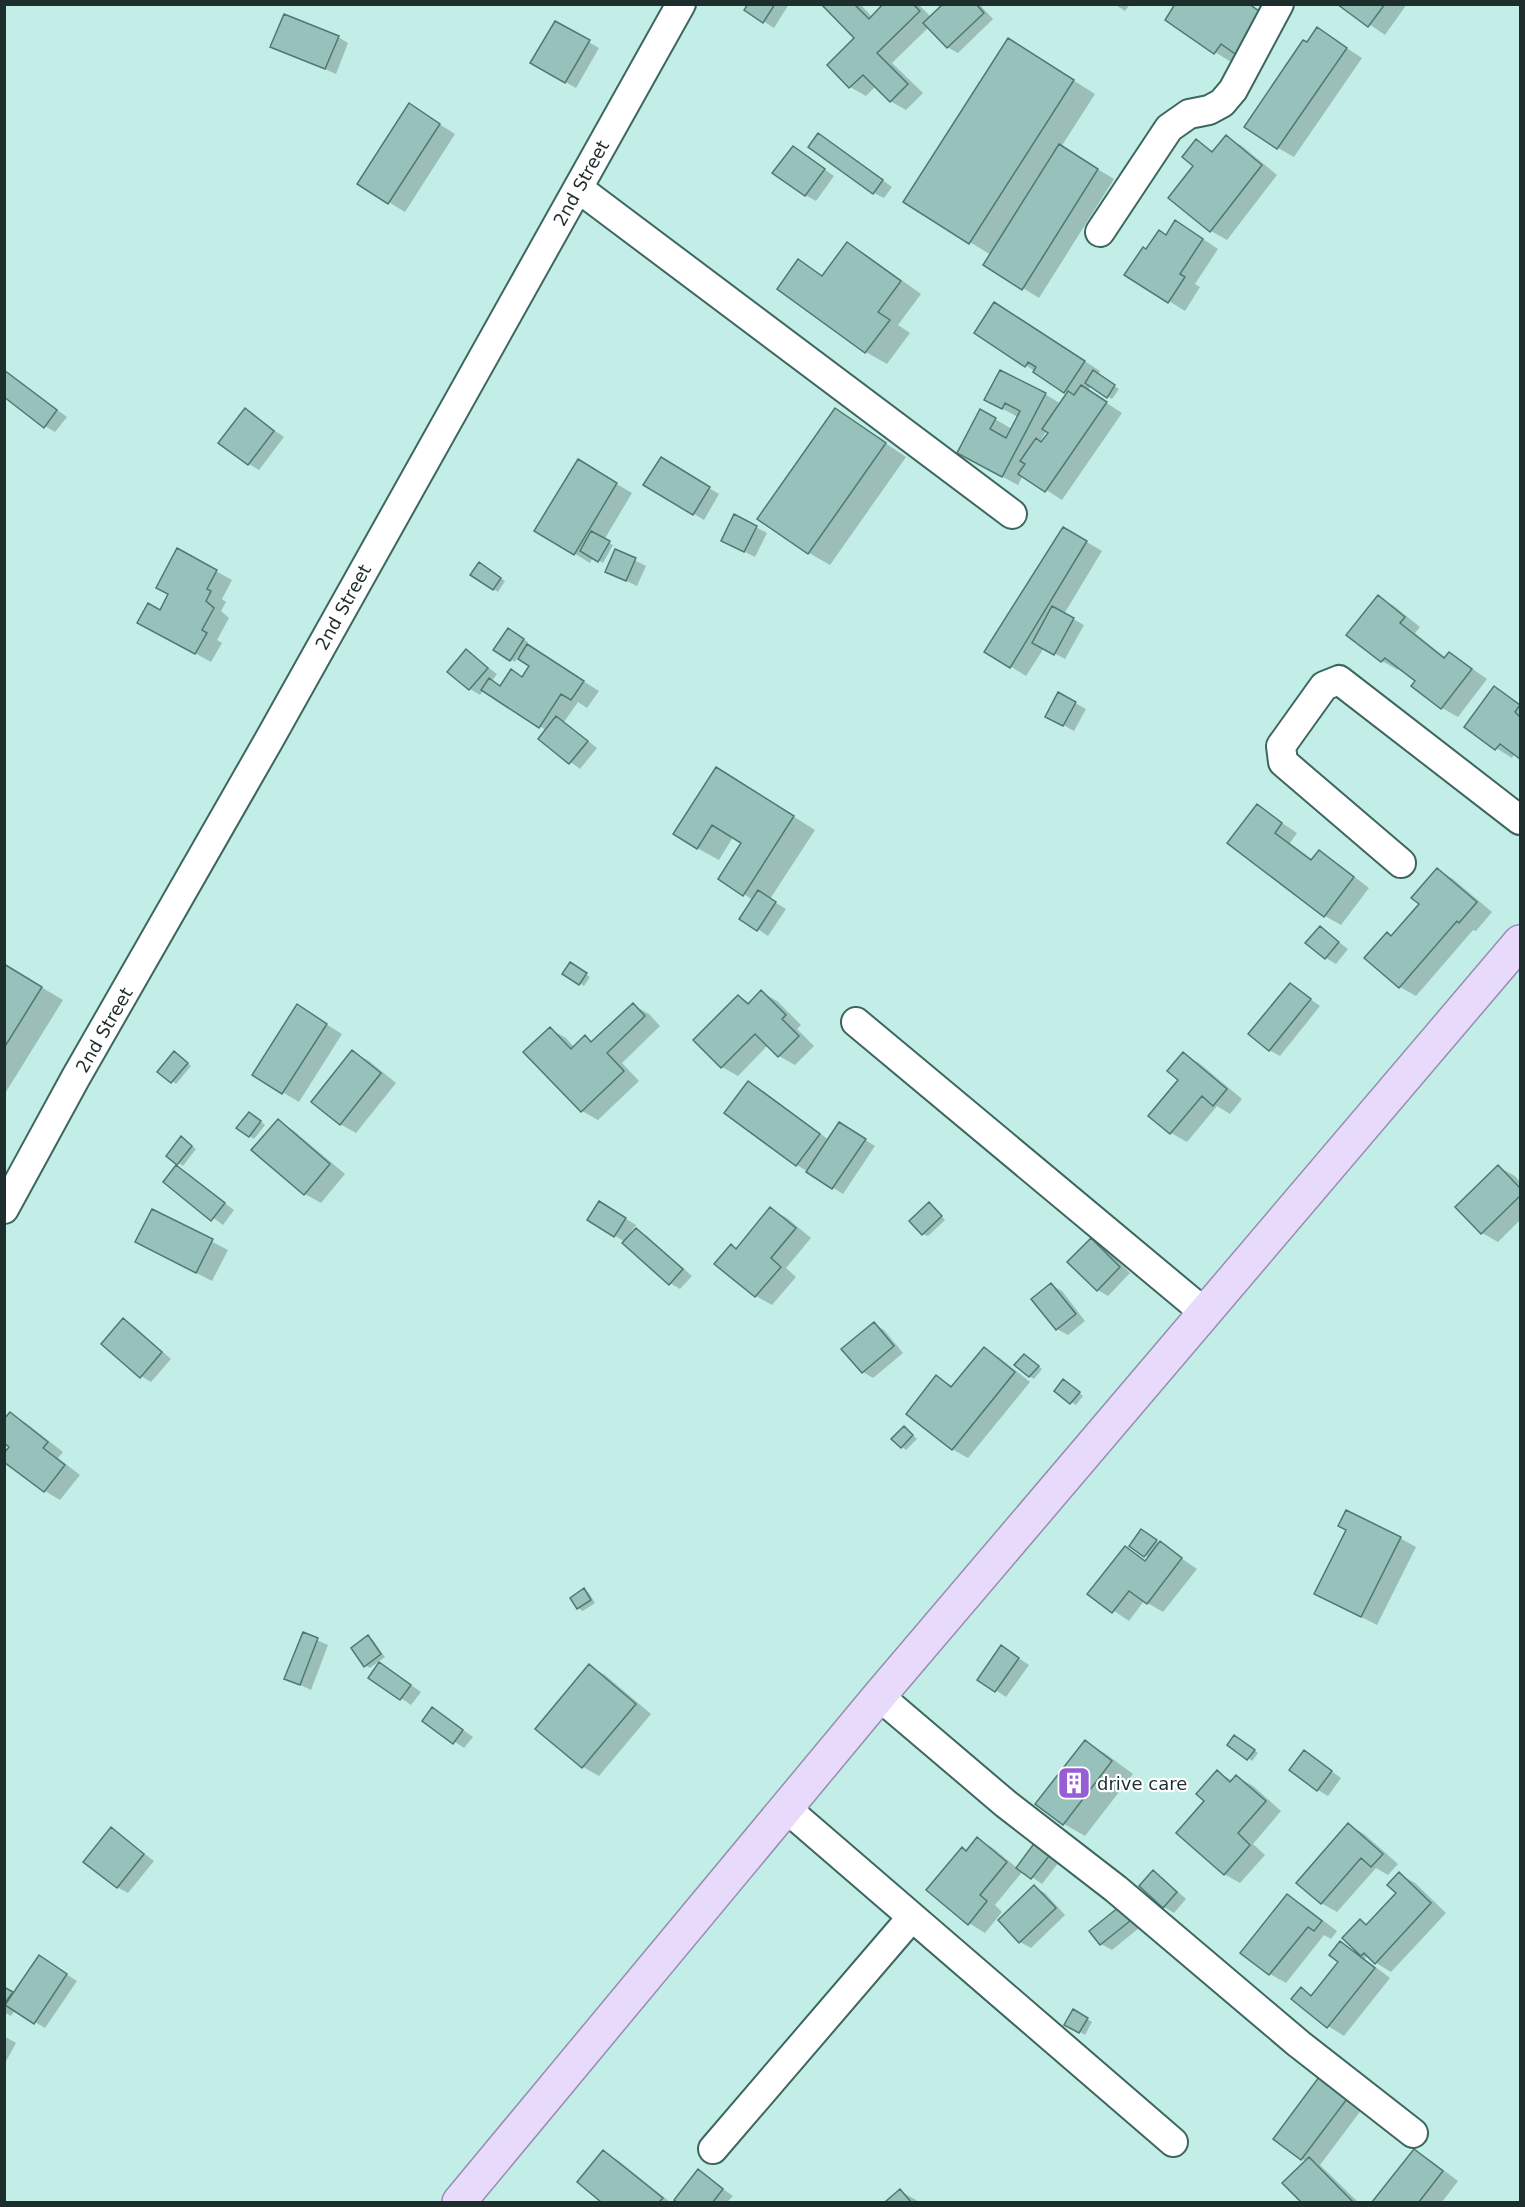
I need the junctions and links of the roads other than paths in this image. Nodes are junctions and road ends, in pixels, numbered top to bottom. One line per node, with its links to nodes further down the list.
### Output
1 (681, 4): 3 (street, 2nd Street)
2 (1279, 4): 4 (street)
3 (578, 188): 5 (street); 10 (street, 2nd Street)
4 (1100, 232)
5 (1012, 514)
6 (1521, 820): 7 (street)
7 (1401, 863)
8 (1521, 942): 11 (main road)
9 (856, 1022): 11 (street)
10 (4, 1209)
11 (1205, 1313): 12 (main road)
12 (879, 1696): 13 (main road); 15 (street)
13 (787, 1809): 14 (street); 18 (main road)
14 (912, 1917): 16 (street); 17 (street)
15 (1413, 2133)
16 (1173, 2142)
17 (713, 2149)
18 (470, 2199)

